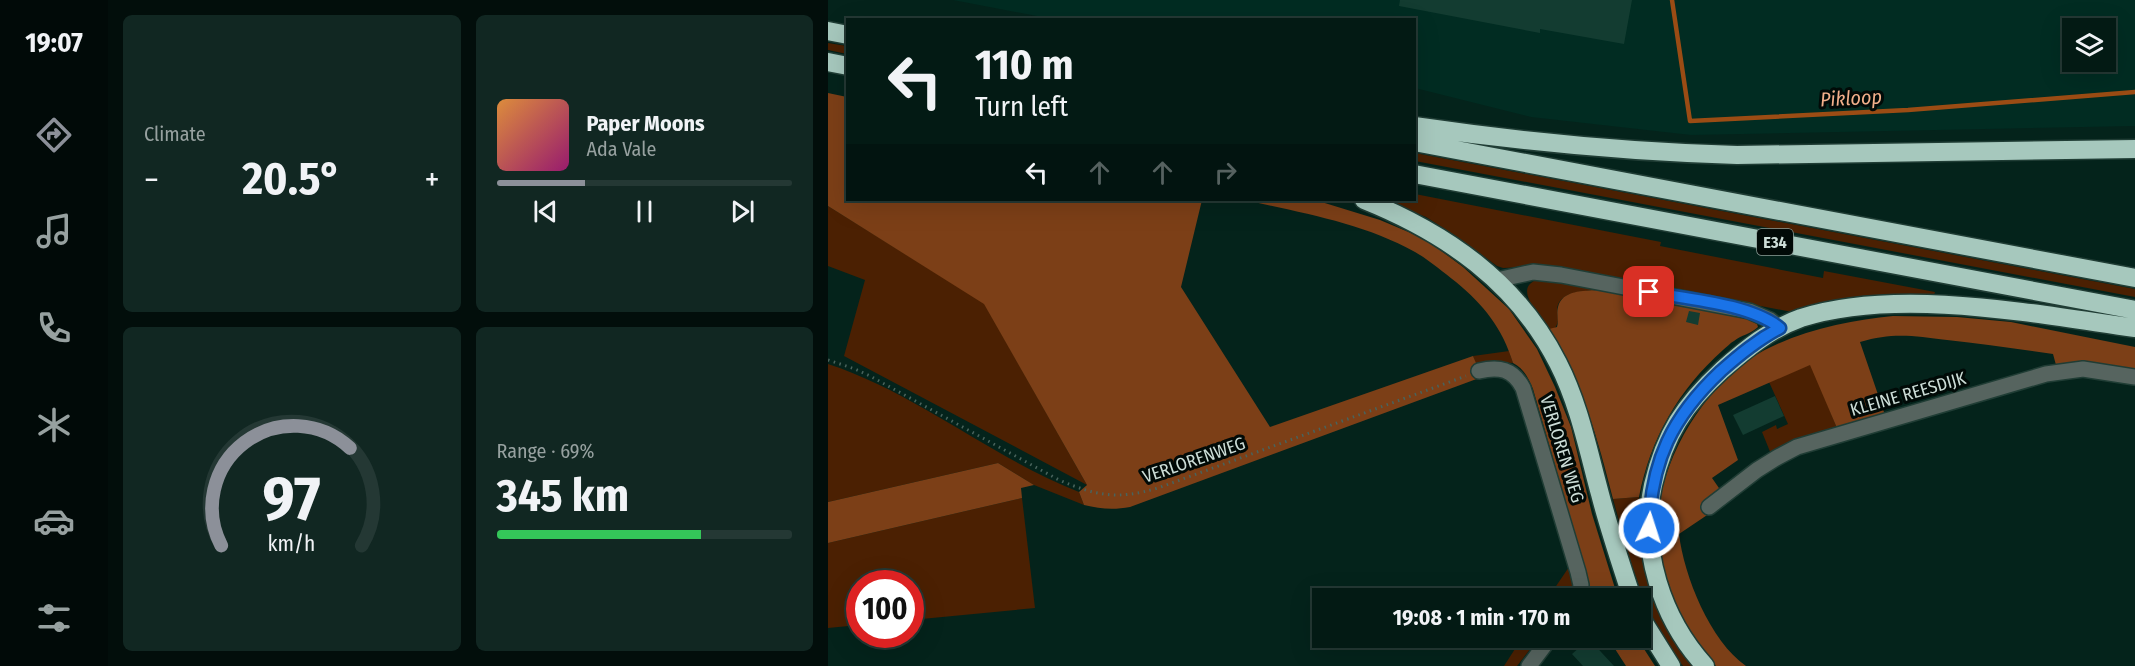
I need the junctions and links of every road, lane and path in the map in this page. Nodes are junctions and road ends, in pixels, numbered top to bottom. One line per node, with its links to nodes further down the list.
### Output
1 (828, 31): 2 (highway)
2 (846, 35)
3 (828, 62): 4 (highway)
4 (846, 66)
5 (1416, 126): 7 (highway)
6 (1416, 142): 10 (highway, E34)
7 (2135, 149)
8 (1416, 174): 12 (highway, E34)
9 (1366, 201): 11 (highway)
10 (2135, 278)
11 (1497, 280): 13 (street); 20 (highway)
12 (2135, 310)
13 (1780, 328): 14 (highway); 25 (highway)
14 (2135, 328)
15 (828, 360): 16 (path, VERLORENWEG)
16 (1479, 371): 19 (street, VERLOREN WEG)
17 (2135, 377): 18 (street, KLEINE REESDIJK)
18 (1708, 507)
19 (1581, 588)
20 (1629, 588)
21 (1651, 634): 24 (highway)
22 (1543, 648): 23 (street)
23 (1529, 666)
24 (1671, 666)
25 (1705, 666)

